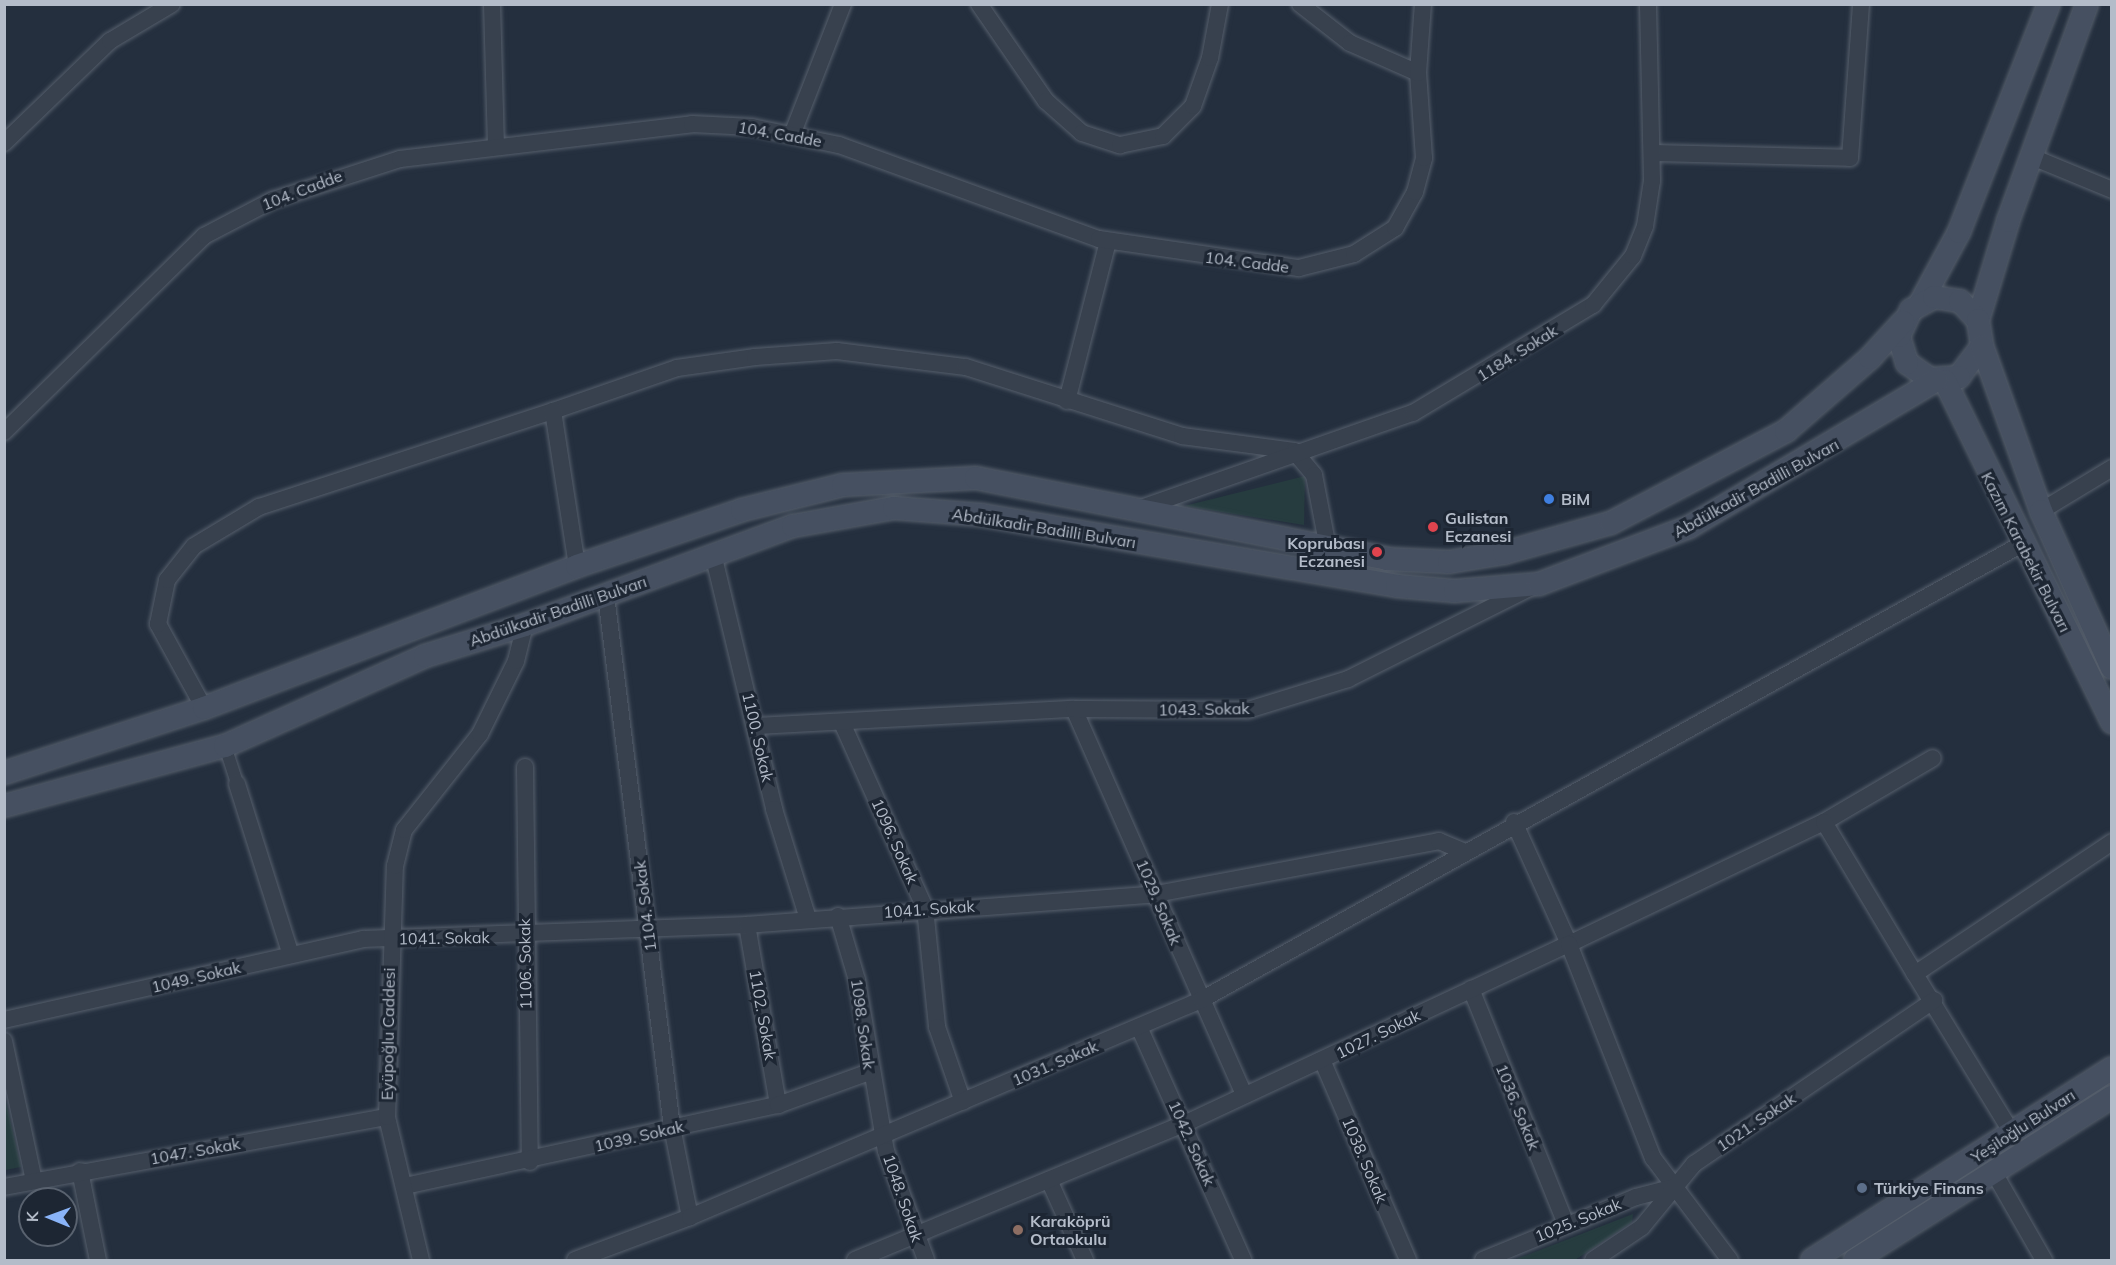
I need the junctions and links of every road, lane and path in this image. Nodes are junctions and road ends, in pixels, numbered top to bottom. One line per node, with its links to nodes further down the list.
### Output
1 (172, 4): 14 (street)
2 (492, 4): 15 (street)
3 (843, 4): 13 (street)
4 (979, 4): 5 (street)
5 (1220, 4)
6 (1300, 4): 12 (street)
7 (1422, 4): 12 (street, 104. Cadde)
8 (1648, 4): 16 (street, 1184. Sokak)
9 (1861, 4): 16 (street)
10 (2049, 4): 20 (main road)
11 (2087, 4): 17 (main road)
12 (1418, 73): 19 (street, 104. Cadde)
13 (792, 135): 15 (street, 104. Cadde); 19 (street, 104. Cadde)
14 (4, 143)
15 (496, 146): 27 (street, 104. Cadde)
16 (1652, 153): 28 (street, 1184. Sokak)
17 (2032, 157): 18 (street); 21 (main road)
18 (2112, 190)
19 (1108, 241): 25 (street)
20 (1922, 302): 21 (main road); 22 (main road)
21 (1978, 320): 23 (main road)
22 (1903, 322): 24 (main road); 33 (main road, Abdülkadir Badilli Bulvarı)
23 (1982, 346): 24 (main road); 31 (main road, Kazım Karabekir Bulvarı)
24 (1941, 380): 32 (main road, Kazım Karabekir Bulvarı); 36 (main road, Abdülkadir Badilli Bulvarı)
25 (1067, 400): 26 (street); 28 (street)
26 (553, 411): 35 (street); 40 (street)
27 (4, 432)
28 (1294, 451): 30 (street, 1184. Sokak); 33 (street)
29 (2112, 468): 31 (street)
30 (1141, 508): 33 (main road, Abdülkadir Badilli Bulvarı); 35 (main road, Abdülkadir Badilli Bulvarı)
31 (2042, 511): 39 (main road, Kazım Karabekir Bulvarı)
32 (2022, 544): 42 (main road, Kazım Karabekir Bulvarı); 51 (street, 1031. Sokak)
33 (1328, 548)
34 (713, 554): 36 (main road, Abdülkadir Badilli Bulvarı); 37 (main road, Abdülkadir Badilli Bulvarı); 44 (street, 1100. Sokak)
35 (577, 566): 40 (main road, Abdülkadir Badilli Bulvarı)
36 (1539, 584): 41 (street, 1043. Sokak)
37 (606, 595): 38 (main road, Abdülkadir Badilli Bulvarı); 60 (street, 1104. Sokak)
38 (525, 626): 45 (main road, Abdülkadir Badilli Bulvarı); 62 (street, Eyüpoğlu Caddesi)
39 (2109, 655)
40 (204, 708): 48 (main road, Abdülkadir Badilli Bulvarı)
41 (1074, 709): 43 (street, 1043. Sokak); 55 (street, 1029. Sokak)
42 (2112, 722)
43 (843, 725): 44 (street, 1043. Sokak); 56 (street, 1096. Sokak)
44 (757, 726): 58 (street, 1100. Sokak)
45 (225, 746): 49 (street); 50 (main road, Abdülkadir Badilli Bulvarı)
46 (1933, 758): 52 (street, 1027. Sokak)
47 (525, 767): 61 (street, 1106. Sokak)
48 (4, 773)
49 (237, 784): 64 (street)
50 (4, 806)
51 (1514, 822): 54 (street, 1031. Sokak); 63 (street)
52 (1824, 822): 63 (street, 1027. Sokak); 65 (street)
53 (2112, 842): 65 (street)
54 (1463, 851): 55 (street, 1041. Sokak); 67 (street, 1031. Sokak)
55 (1156, 894): 56 (street, 1041. Sokak); 67 (street, 1029. Sokak)
56 (925, 908): 57 (street, 1041. Sokak); 77 (street, 1096. Sokak)
57 (838, 916): 58 (street, 1041. Sokak); 74 (street, 1098. Sokak)
58 (808, 919): 59 (street, 1041. Sokak)
59 (747, 925): 60 (street, 1041. Sokak); 78 (street, 1102. Sokak)
60 (648, 930): 61 (street, 1041. Sokak); 81 (street, 1104. Sokak)
61 (524, 937): 62 (street, 1041. Sokak); 84 (street, 1106. Sokak)
62 (388, 938): 64 (street, 1049. Sokak); 79 (street, Eyüpoğlu Caddesi)
63 (1569, 944): 66 (street, 1027. Sokak); 91 (street)
64 (291, 955): 69 (street, 1049. Sokak)
65 (1915, 974): 68 (street)
66 (1470, 989): 72 (street, 1027. Sokak); 93 (street, 1036. Sokak)
67 (1201, 1000): 70 (street, 1031. Sokak); 75 (street, 1029. Sokak)
68 (1934, 1000): 82 (street); 91 (street, 1021. Sokak)
69 (4, 1020)
70 (1139, 1027): 77 (street, 1031. Sokak); 80 (street, 1042. Sokak)
71 (4, 1041): 88 (street)
72 (1322, 1060): 75 (street, 1027. Sokak); 103 (street, 1038. Sokak)
73 (2112, 1068): 82 (main road, Yeşiloğlu Bulvarı)
74 (869, 1072): 78 (street, 1039. Sokak); 83 (street, 1098. Sokak)
75 (1244, 1095): 80 (street, 1027. Sokak)
76 (2112, 1097): 85 (main road, Yeşiloğlu Bulvarı)
77 (963, 1102): 83 (street, 1031. Sokak)
78 (778, 1105): 81 (street, 1039. Sokak)
79 (387, 1117): 86 (street, 1047. Sokak); 89 (street, Eyüpoğlu Caddesi)
80 (1184, 1124): 87 (street, 1027. Sokak); 102 (street, 1042. Sokak)
81 (672, 1128): 84 (street, 1039. Sokak); 92 (street, 1104. Sokak)
82 (2012, 1133): 107 (main road, Yeşiloğlu Bulvarı)
83 (884, 1134): 92 (street, 1031. Sokak); 94 (street, 1048. Sokak)
84 (530, 1162): 89 (street, 1039. Sokak)
85 (1993, 1171): 95 (main road, Yeşiloğlu Bulvarı); 108 (street)
86 (80, 1172): 88 (street, 1047. Sokak); 96 (street)
87 (1049, 1180): 94 (street, 1027. Sokak); 101 (street)
88 (34, 1181): 90 (street, 1047. Sokak)
89 (405, 1186): 97 (street, Eyüpoğlu Caddesi)
90 (4, 1187)
91 (1675, 1187): 93 (street, 1025. Sokak); 105 (street, 1021. Sokak); 106 (street)
92 (690, 1217): 98 (street, 1031. Sokak)
93 (1566, 1224): 104 (street, 1025. Sokak)
94 (914, 1235): 99 (street, 1027. Sokak); 100 (street, 1048. Sokak)
95 (1864, 1258)
96 (98, 1260)
97 (421, 1260)
98 (575, 1260)
99 (855, 1260)
100 (926, 1260)
101 (1085, 1260)
102 (1243, 1260)
103 (1408, 1260)
104 (1483, 1260)
105 (1593, 1260)
106 (1730, 1260)
107 (1812, 1260)
108 (2044, 1260)

